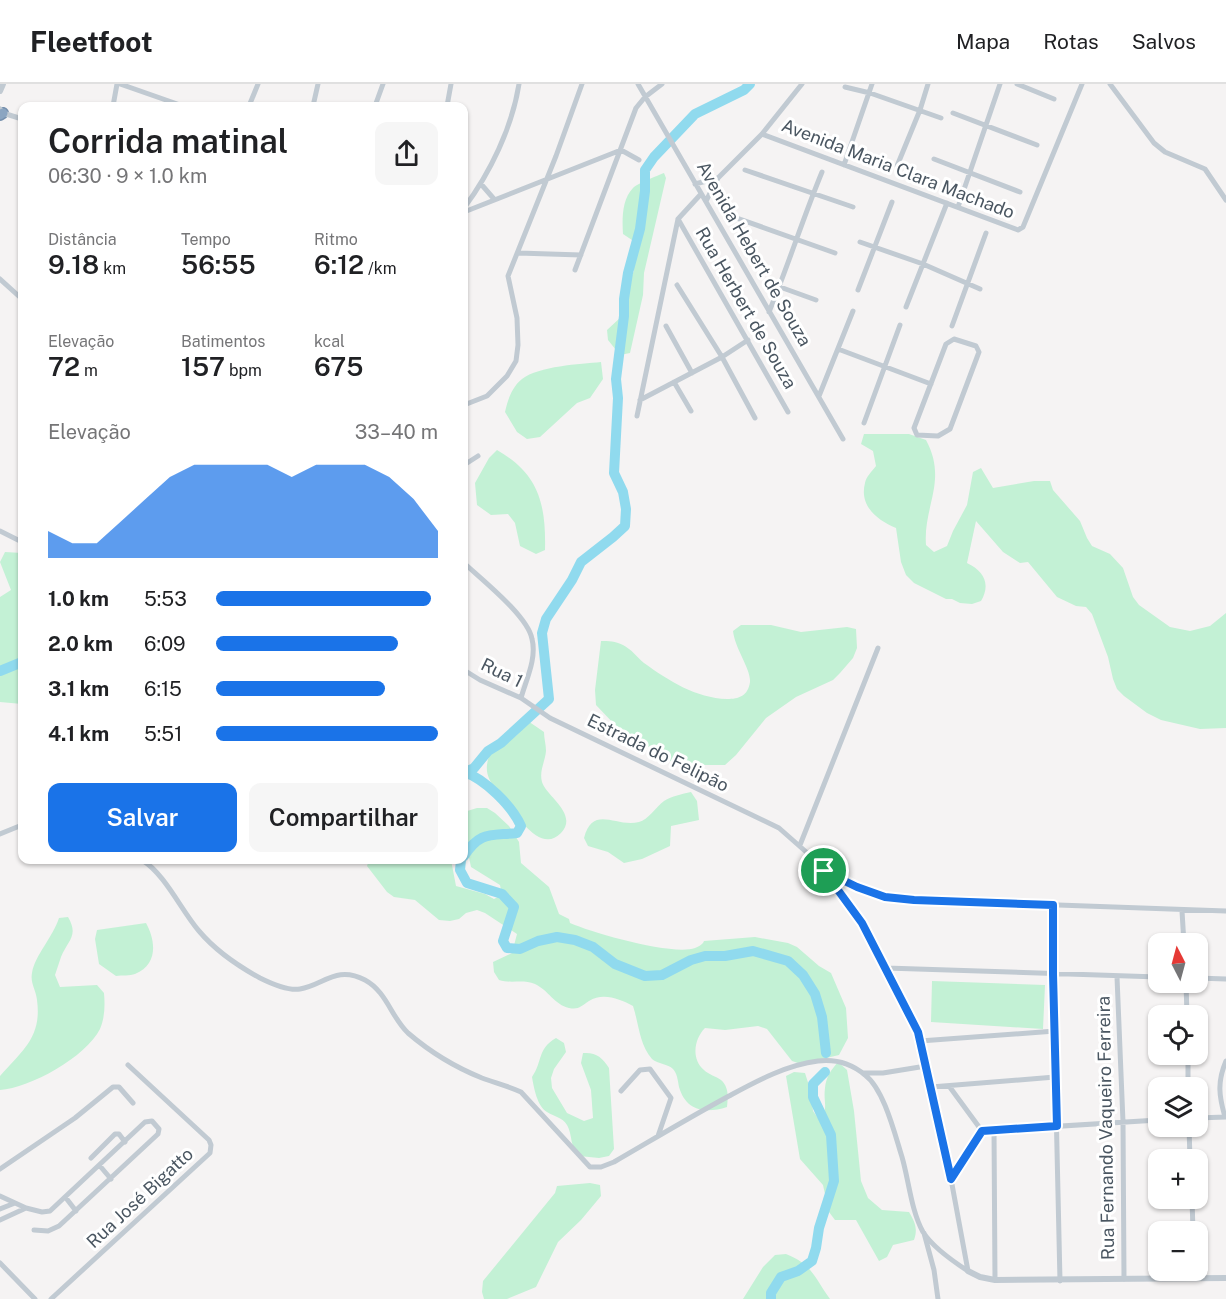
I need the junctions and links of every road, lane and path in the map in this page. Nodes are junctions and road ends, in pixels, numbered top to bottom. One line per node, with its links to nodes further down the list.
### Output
1 (3, 84): 19 (street)
2 (119, 84): 23 (street); 24 (street)
3 (258, 84): 25 (street)
4 (318, 84): 26 (street)
5 (383, 84): 27 (street)
6 (452, 84): 28 (street)
7 (519, 84): 47 (street)
8 (582, 84): 45 (street)
9 (638, 84): 21 (street, Avenida Hebert de Souza)
10 (662, 84): 21 (street)
11 (802, 84): 35 (street)
12 (872, 84): 20 (street)
13 (928, 84): 29 (street)
14 (1000, 84): 34 (street)
15 (1017, 84): 22 (street)
16 (1082, 84): 59 (street, Avenida Maria Clara Machado)
17 (1110, 84): 53 (street)
18 (845, 87): 20 (street)
19 (0, 91)
20 (870, 93): 29 (street); 40 (street)
21 (645, 97): 37 (street); 48 (street, Avenida Hebert de Souza)
22 (1054, 99)
23 (114, 102)
24 (171, 102)
25 (251, 102)
26 (314, 102)
27 (376, 102)
28 (448, 102)
29 (920, 110): 33 (street); 41 (street)
30 (1, 112): 32 (street)
31 (953, 113): 34 (street)
32 (18, 118)
33 (941, 118)
34 (986, 125): 36 (street); 44 (street)
35 (762, 134): 40 (street, Avenida Maria Clara Machado); 46 (street)
36 (1037, 145)
37 (621, 150): 39 (street); 45 (street); 69 (street)
38 (934, 159): 44 (street)
39 (639, 160)
40 (844, 165): 56 (street, Avenida Maria Clara Machado)
41 (897, 166)
42 (745, 170): 51 (street)
43 (822, 172): 51 (street)
44 (969, 173): 49 (street); 59 (street)
45 (548, 177): 52 (street); 67 (street)
46 (718, 178): 48 (street); 54 (street)
47 (481, 184): 52 (street); 57 (street)
48 (695, 184): 50 (street, Avenida Hebert de Souza)
49 (1020, 192)
50 (701, 194): 54 (street, Avenida Hebert de Souza); 62 (street)
51 (813, 194): 58 (street); 64 (street)
52 (494, 199): 60 (street)
53 (1226, 200)
54 (706, 201): 82 (street, Avenida Hebert de Souza)
55 (892, 202): 66 (street)
56 (947, 203): 59 (street, Avenida Maria Clara Machado); 70 (street)
57 (468, 204)
58 (853, 207)
59 (958, 207)
60 (468, 209)
61 (731, 216): 64 (street)
62 (678, 219): 86 (street, Rua Herbert de Souza); 94 (street)
63 (986, 232): 73 (street)
64 (795, 240): 68 (street); 75 (street)
65 (860, 242): 66 (street)
66 (874, 248): 70 (street); 77 (street)
67 (518, 253): 69 (street); 95 (street)
68 (835, 253)
69 (581, 255): 71 (street)
70 (923, 264): 73 (street); 80 (street)
71 (575, 270)
72 (0, 279): 78 (street)
73 (968, 284): 76 (street); 85 (street)
74 (677, 285): 88 (street)
75 (780, 287): 79 (street); 82 (street)
76 (980, 289)
77 (858, 290)
78 (18, 295)
79 (816, 300)
80 (906, 307)
81 (853, 310): 87 (street)
82 (770, 312): 93 (street, Avenida Hebert de Souza)
83 (900, 325): 89 (street)
84 (666, 326): 90 (street)
85 (952, 326)
86 (748, 340): 88 (street); 97 (street, Rua Herbert de Souza)
87 (838, 349): 89 (street); 93 (street)
88 (722, 357): 90 (street); 99 (street)
89 (884, 367): 92 (street); 100 (street)
90 (692, 373): 91 (street)
91 (674, 382): 94 (street); 96 (street)
92 (931, 384): 92 (street)
93 (819, 396): 101 (street, Avenida Hebert de Souza)
94 (640, 400): 98 (street)
95 (468, 404)
96 (691, 411)
97 (788, 412)
98 (637, 416)
99 (755, 418)
100 (864, 423)
101 (843, 439)
102 (477, 456): 103 (street)
103 (468, 462)
104 (0, 531): 105 (street)
105 (18, 540)
106 (468, 567): 109 (street)
107 (878, 648): 112 (street)
108 (468, 672): 109 (street, Rua 1)
109 (524, 700): 112 (street, Estrada do Felipão)
110 (18, 827): 111 (street)
111 (0, 834)
112 (800, 845): 114 (street, Estrada do Felipão)
113 (147, 864): 143 (street)
114 (824, 871): 115 (street); 119 (street)
115 (1053, 905): 116 (street); 120 (street)
116 (1182, 910): 117 (street); 118 (street)
117 (1226, 911)
118 (1183, 933)
119 (886, 968): 120 (street); 126 (street)
120 (1053, 974): 121 (street); 125 (street)
121 (1117, 977): 122 (street); 139 (street, Rua Fernando Vaqueiro Ferreira)
122 (1148, 977)
123 (1208, 978): 124 (street)
124 (1226, 978)
125 (1055, 1031): 126 (street); 131 (street)
126 (920, 1041): 129 (street)
127 (1226, 1061): 136 (street)
128 (128, 1065): 168 (street, Rua José Bigatto)
129 (926, 1066): 130 (street); 133 (street)
130 (863, 1073): 143 (street); 158 (street)
131 (1055, 1077): 132 (street); 140 (street)
132 (949, 1086): 133 (street); 142 (street)
133 (931, 1087): 149 (street)
134 (621, 1091): 143 (street)
135 (133, 1103): 147 (street)
136 (1226, 1117): 137 (street)
137 (1208, 1118)
138 (1148, 1121): 139 (street)
139 (1123, 1122): 140 (street); 164 (street, Rua Fernando Vaqueiro Ferreira)
140 (1057, 1126): 141 (street); 166 (street)
141 (994, 1129): 142 (street); 163 (street)
142 (982, 1131): 149 (street)
143 (658, 1136)
144 (125, 1142): 145 (street); 146 (street); 148 (street)
145 (91, 1158)
146 (100, 1166): 148 (street); 151 (street)
147 (0, 1168)
148 (111, 1179): 155 (street)
149 (951, 1179): 160 (street)
150 (0, 1196): 152 (street)
151 (66, 1198): 153 (street); 155 (street)
152 (15, 1203): 153 (street); 154 (street)
153 (26, 1208): 156 (street)
154 (0, 1209)
155 (76, 1211): 157 (street)
156 (0, 1220)
157 (34, 1230)
158 (924, 1233): 160 (street); 169 (street)
159 (0, 1263): 167 (street)
160 (968, 1271): 163 (street)
161 (1226, 1278): 162 (street)
162 (1208, 1279)
163 (995, 1280): 166 (street)
164 (1124, 1280): 165 (street); 166 (street)
165 (1148, 1280)
166 (1060, 1281)
167 (35, 1299)
168 (51, 1299)
169 (938, 1299)

